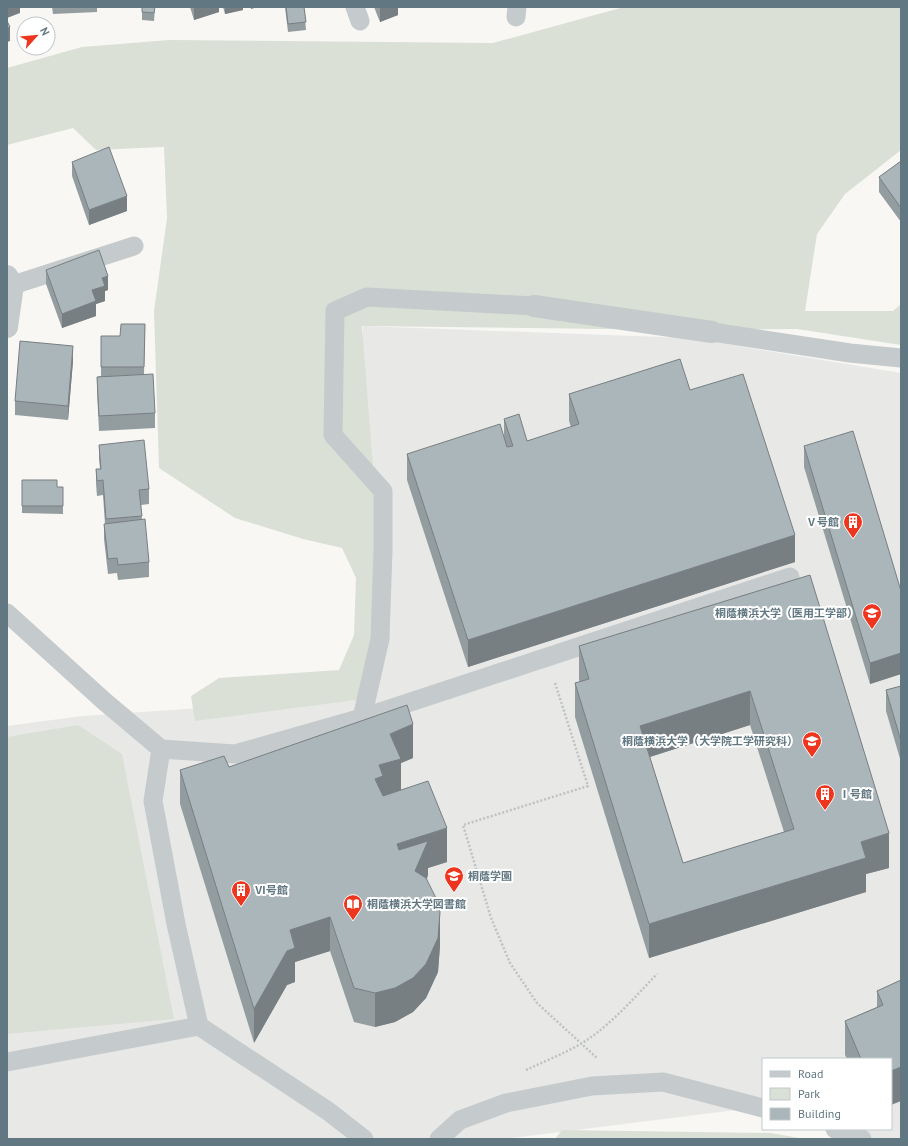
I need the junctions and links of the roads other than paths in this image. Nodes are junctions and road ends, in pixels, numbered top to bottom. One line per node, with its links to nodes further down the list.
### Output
1 (134, 246): 2 (lane)
2 (10, 281): 4 (street)
3 (534, 306): 5 (street); 9 (lane)
4 (7, 327)
5 (712, 332): 6 (lane)
6 (901, 358)
7 (790, 577): 9 (lane)
8 (7, 612): 10 (lane)
9 (362, 718): 10 (lane)
10 (161, 749): 11 (lane)
11 (199, 1026): 12 (lane); 15 (lane)
12 (7, 1062)
13 (762, 1108): 16 (lane)
14 (838, 1130): 17 (lane)
15 (364, 1139)
16 (439, 1139)
17 (862, 1139)

